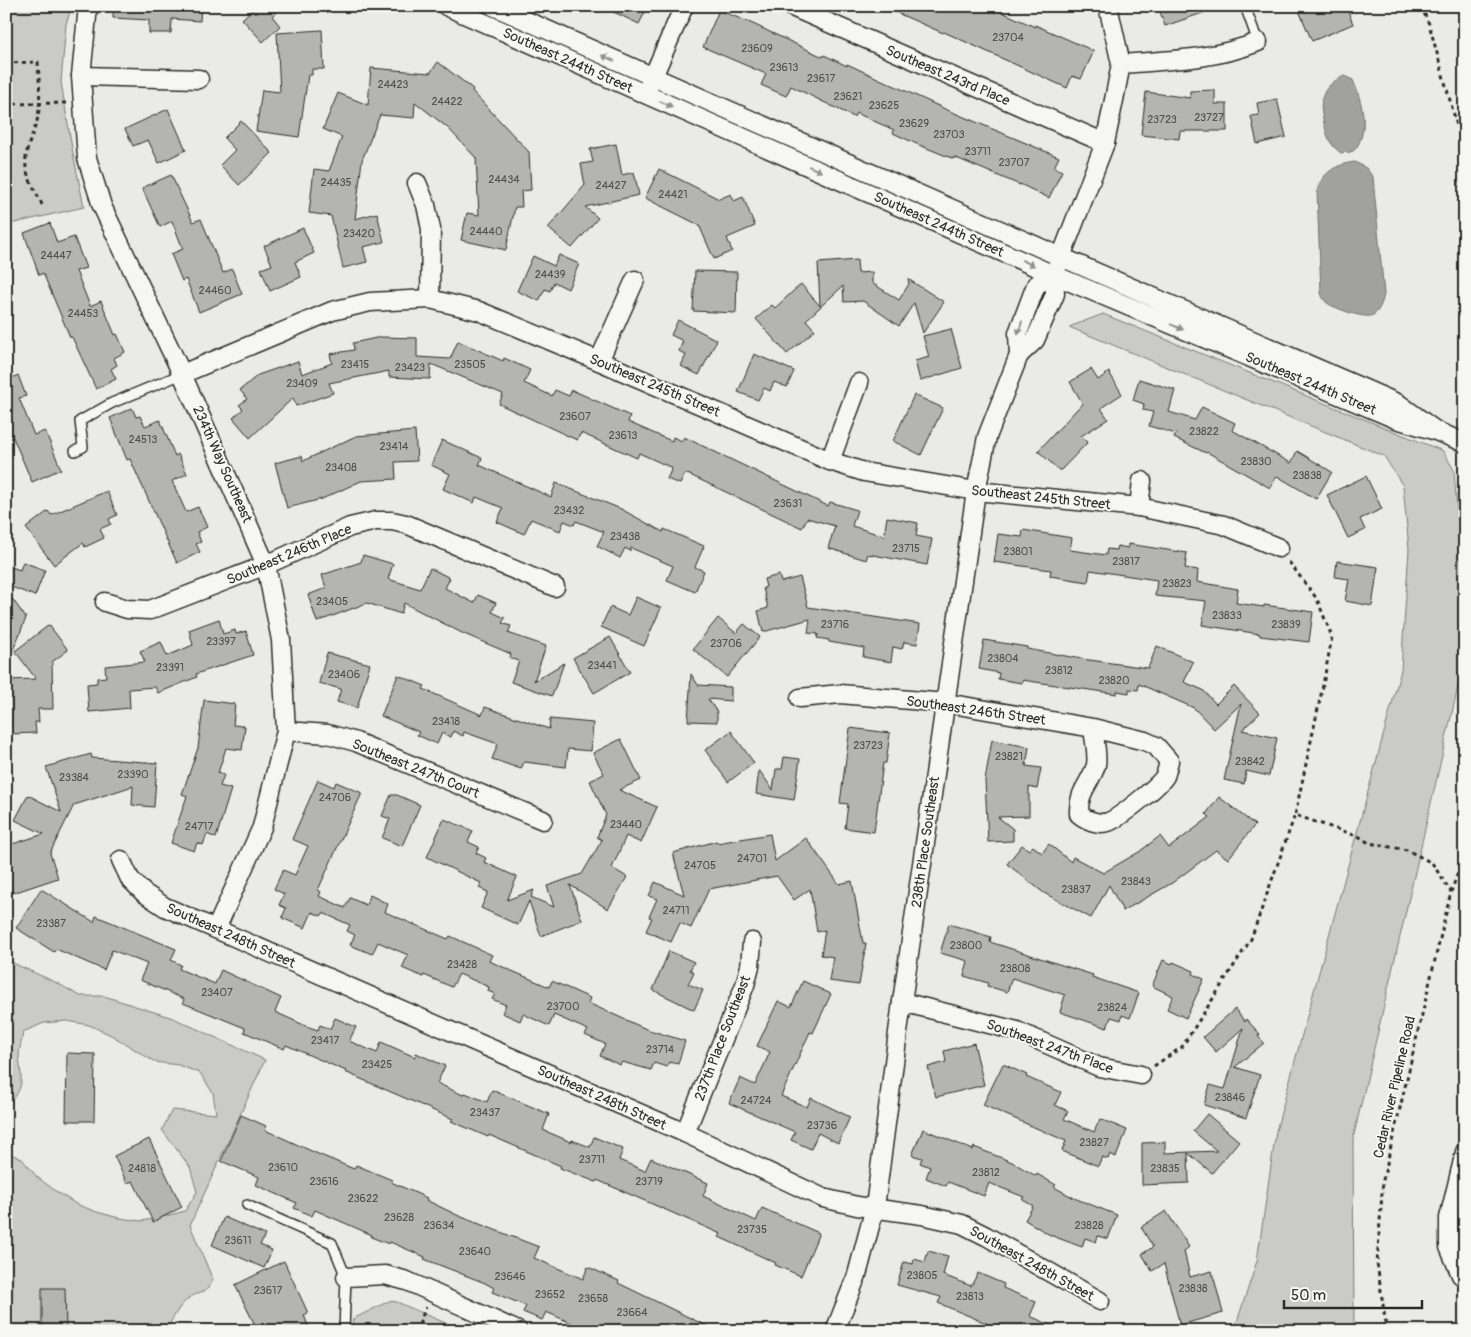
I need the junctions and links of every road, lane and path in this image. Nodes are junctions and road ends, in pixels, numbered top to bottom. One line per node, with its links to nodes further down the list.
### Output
1 (88, 6): 12 (street, 234th Way Southeast)
2 (446, 6): 15 (street, Southeast 244th Street)
3 (493, 6): 13 (street, Southeast 244th Street, one-way to 3)
4 (684, 6): 13 (street)
5 (790, 6): 19 (street, Southeast 243rd Place)
6 (1108, 6): 11 (street)
7 (1245, 6): 9 (lane)
8 (1421, 6): 20 (path)
9 (1258, 42): 11 (street)
10 (6, 63): 18 (path)
11 (1121, 64): 19 (street)
12 (81, 76): 14 (street); 16 (street, 234th Way Southeast)
13 (653, 78): 15 (street); 23 (street, Southeast 244th Street)
14 (198, 79)
15 (646, 95): 24 (street, Southeast 244th Street, one-way to 24)
16 (83, 102): 18 (path); 28 (street, 234th Way Southeast)
17 (6, 104): 18 (path)
18 (40, 104): 22 (path)
19 (1105, 143): 23 (street)
20 (1465, 155)
21 (417, 183): 26 (street)
22 (43, 207)
23 (1061, 257): 24 (street); 30 (street, Southeast 244th Street)
24 (1054, 275): 30 (street, Southeast 244th Street, one-way to 30); 35 (street, 238th Place Southeast)
25 (635, 280): 27 (street)
26 (430, 299): 27 (street, Southeast 245th Street); 28 (street, Southeast 245th Street)
27 (599, 361): 33 (street, Southeast 245th Street)
28 (182, 374): 32 (lane); 38 (street, 234th Way Southeast)
29 (859, 383): 33 (street)
30 (1436, 431): 31 (street, Southeast 244th Street)
31 (1465, 443)
32 (75, 451)
33 (830, 461): 35 (street, Southeast 245th Street)
34 (1142, 481): 36 (street)
35 (976, 491): 36 (street, Southeast 245th Street); 42 (street, 238th Place Southeast)
36 (1139, 507): 37 (street, Southeast 245th Street)
37 (1279, 548): 45 (path)
38 (266, 565): 39 (street, Southeast 246th Place); 40 (street, Southeast 246th Place); 44 (street, 234th Way Southeast)
39 (555, 587)
40 (105, 602)
41 (800, 698): 42 (street, Southeast 246th Street)
42 (946, 703): 43 (street, Southeast 246th Street); 52 (street, 238th Place Southeast)
43 (1093, 728): 43 (street, Southeast 246th Street)
44 (286, 731): 46 (street, Southeast 247th Court); 50 (street, 234th Way Southeast)
45 (1295, 815): 49 (path); 53 (path)
46 (543, 820)
47 (1465, 853): 49 (path, Cedar River Pipeline Road)
48 (121, 860): 50 (street, Southeast 248th Street)
49 (1451, 892): 66 (path, Cedar River Pipeline Road)
50 (216, 929): 54 (street, Southeast 248th Street)
51 (752, 942): 54 (street, 237th Place Southeast)
52 (902, 1002): 53 (street, Southeast 247th Place); 57 (street, 238th Place Southeast)
53 (1141, 1075)
54 (685, 1133): 57 (street, Southeast 248th Street)
55 (1465, 1152): 59 (street)
56 (247, 1205): 58 (lane)
57 (875, 1207): 61 (street, Southeast 248th Street); 65 (street, 238th Place Southeast)
58 (346, 1277): 60 (street); 62 (lane)
59 (1465, 1277)
60 (432, 1293): 63 (path); 64 (street)
61 (1100, 1301)
62 (344, 1331)
63 (416, 1331)
64 (518, 1331)
65 (835, 1331)
66 (1389, 1331)

